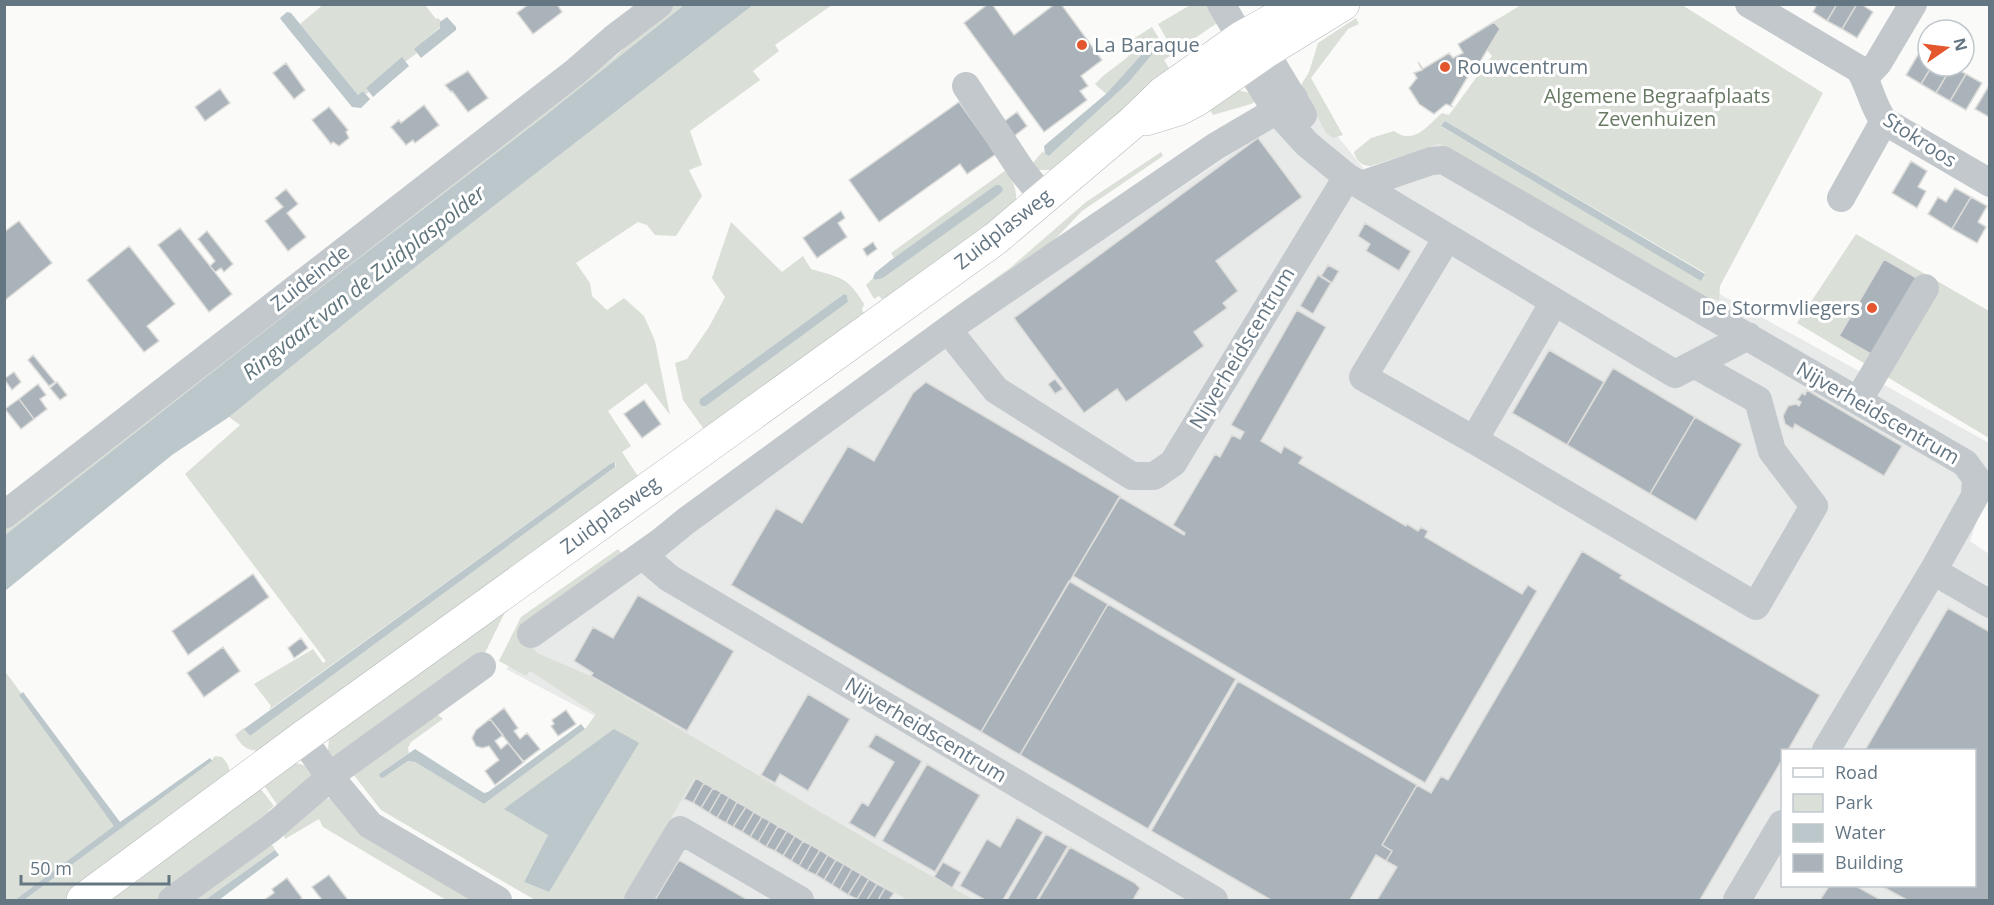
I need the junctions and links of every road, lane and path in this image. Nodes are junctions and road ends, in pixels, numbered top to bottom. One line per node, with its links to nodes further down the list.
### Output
1 (659, 4): 24 (street, Zuideinde)
2 (1221, 4): 7 (street)
3 (1302, 4): 7 (main road, Zuidplasweg)
4 (1343, 4): 7 (main road, Zuidplasweg)
5 (1749, 4): 8 (street)
6 (1913, 4): 8 (street)
7 (1251, 51): 10 (street); 14 (main road, Zuidplasweg)
8 (1865, 77): 11 (street, Stokroos)
9 (966, 86): 14 (street)
10 (1285, 104): 12 (street); 19 (street)
11 (1884, 121): 13 (street, Stokroos); 15 (street)
12 (1346, 175): 16 (street); 19 (street, Nijverheidscentrum); 20 (street, Nijverheidscentrum)
13 (1989, 183)
14 (1044, 198): 30 (main road, Zuidplasweg)
15 (1841, 198)
16 (1447, 238): 18 (street); 23 (street)
17 (1925, 288): 22 (street)
18 (1554, 302): 21 (street); 23 (street)
19 (948, 330): 25 (street)
20 (1748, 336): 21 (street); 22 (street, Nijverheidscentrum)
21 (1694, 364): 23 (street)
22 (1858, 401): 26 (street, Nijverheidscentrum)
23 (1474, 440)
24 (4, 515)
25 (642, 555): 28 (street); 39 (street, Nijverheidscentrum)
26 (1933, 571): 27 (street); 31 (street, Nijverheidscentrum)
27 (1989, 604)
28 (531, 634)
29 (482, 666): 32 (street)
30 (303, 738): 32 (street); 34 (main road, Zuidplasweg)
31 (1827, 749)
32 (331, 778): 35 (street); 36 (street)
33 (1781, 826): 40 (street)
34 (83, 900)
35 (172, 900)
36 (498, 900)
37 (638, 900): 38 (street)
38 (800, 900)
39 (1214, 900)
40 (1737, 900)

